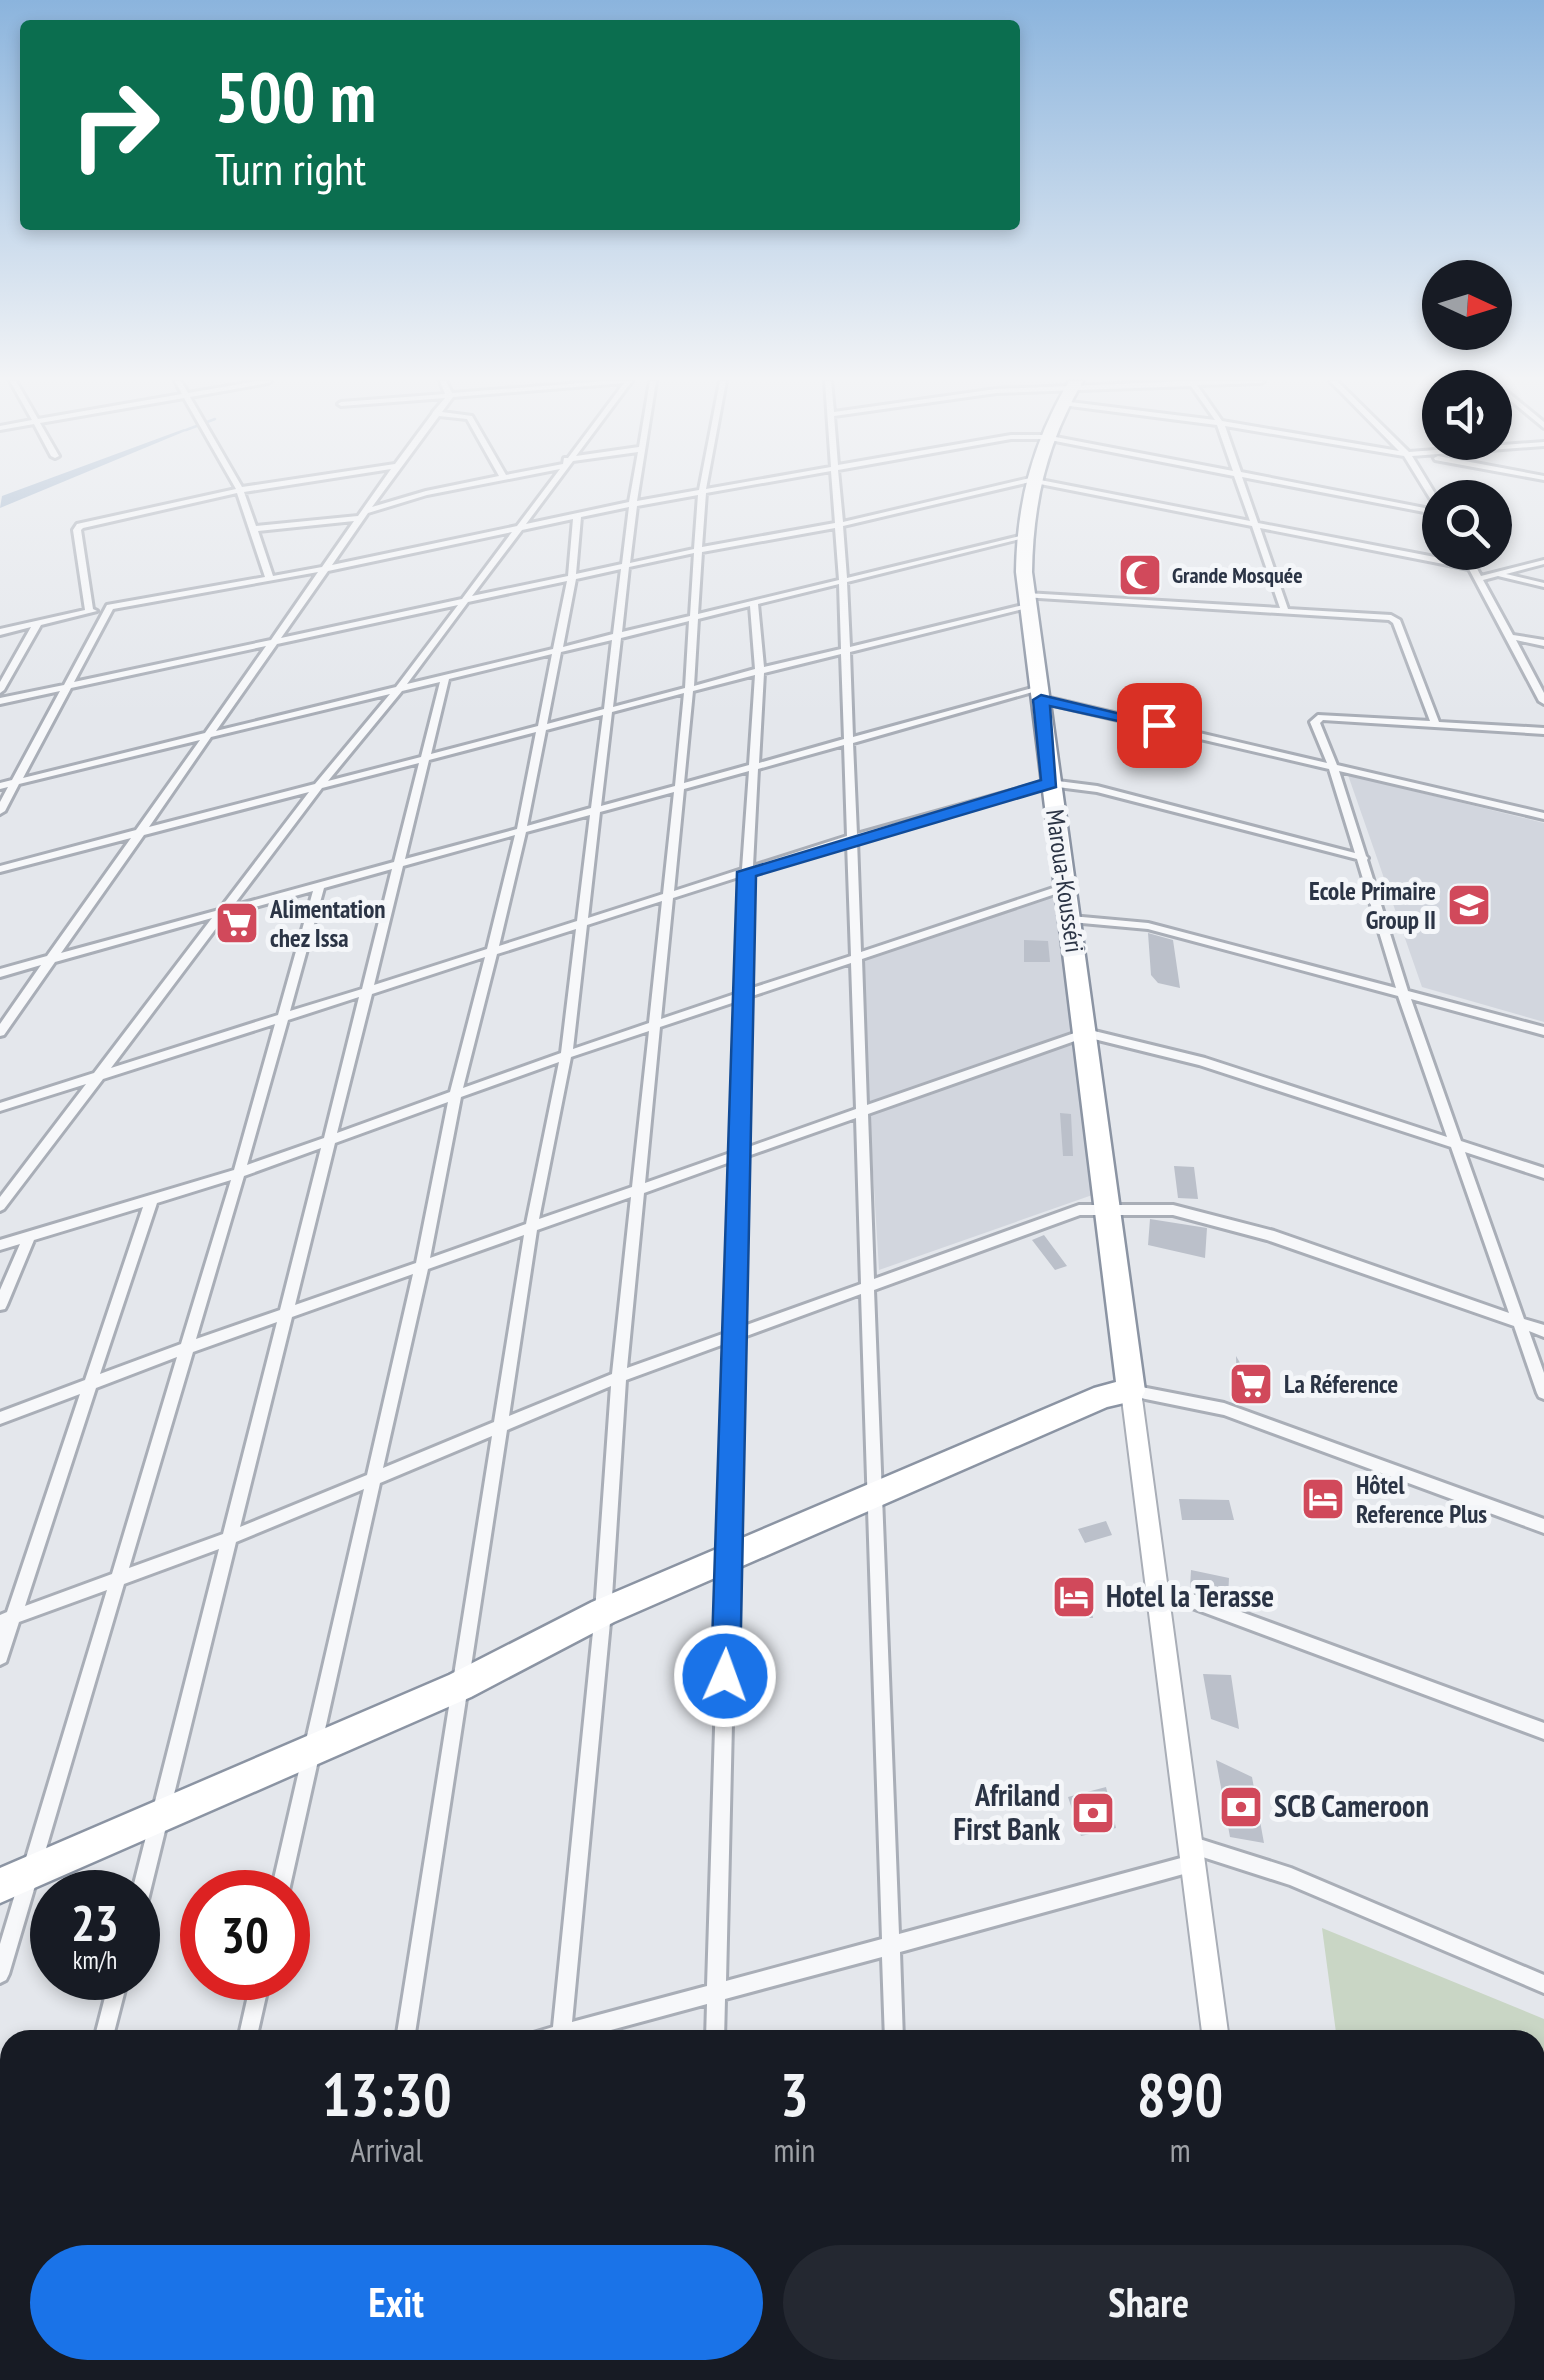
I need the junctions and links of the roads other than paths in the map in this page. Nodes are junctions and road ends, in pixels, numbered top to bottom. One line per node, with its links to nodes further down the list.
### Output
1 (231, 492): 40 (street)
2 (241, 492): 21 (street)
3 (379, 492): 16 (street)
4 (444, 492): 16 (street)
5 (544, 492): 20 (street)
6 (635, 492): 14 (street)
7 (702, 492): 14 (street); 23 (street)
8 (837, 492): 18 (street)
9 (979, 492): 18 (street)
10 (1029, 492): 22 (highway, Maroua-Kousséri)
11 (1091, 492): 19 (street)
12 (1244, 492): 19 (street)
13 (1337, 492): 15 (street)
14 (633, 504): 17 (street); 26 (street)
15 (1422, 508)
16 (364, 514): 21 (street); 27 (street)
17 (578, 516): 20 (street); 30 (street)
18 (839, 525): 23 (street); 33 (street)
19 (1256, 525): 24 (street); 39 (street)
20 (518, 527): 27 (street); 35 (street)
21 (254, 529): 31 (street)
22 (1024, 537): 33 (street); 36 (highway, Maroua-Kousséri)
23 (699, 550): 26 (street); 41 (street)
24 (1422, 557)
25 (1544, 562): 29 (street)
26 (628, 566): 30 (street); 44 (street)
27 (324, 570): 31 (street); 47 (street)
28 (1474, 570): 32 (street)
29 (1497, 575): 32 (street); 34 (street)
30 (572, 578): 35 (street); 49 (street)
31 (270, 579): 38 (street)
32 (1479, 579): 45 (street)
33 (843, 580): 37 (street); 48 (street)
34 (1544, 585)
35 (466, 601): 47 (street); 53 (street)
36 (1026, 601): 39 (street); 48 (street); 56 (highway, Maroua-Kousséri)
37 (754, 602): 41 (street); 50 (street)
38 (110, 608): 40 (street); 52 (street)
39 (1284, 609): 60 (street)
40 (90, 612): 42 (street)
41 (696, 617): 44 (street); 55 (street)
42 (37, 624): 43 (street); 54 (street)
43 (0, 632)
44 (620, 636): 49 (street); 59 (street)
45 (1512, 636): 46 (street); 57 (street)
46 (1544, 643)
47 (272, 646): 52 (street); 63 (street)
48 (846, 650): 50 (street); 64 (street)
49 (558, 651): 51 (street); 61 (street)
50 (760, 671): 55 (street); 66 (street)
51 (445, 678): 53 (street); 65 (street)
52 (67, 686): 58 (street); 68 (street)
53 (399, 689): 63 (street); 72 (street)
54 (0, 690)
55 (689, 691): 59 (street); 70 (street)
56 (1040, 694): 64 (street); 67 (street); 69 (highway, Maroua-Kousséri)
57 (1544, 701)
58 (0, 702)
59 (610, 712): 61 (street); 73 (street)
60 (1435, 723): 62 (street); 67 (street)
61 (540, 730): 65 (street); 76 (street)
62 (1544, 732)
63 (210, 736): 68 (street); 77 (street)
64 (849, 739): 66 (street); 78 (street)
65 (424, 760): 72 (street); 80 (street)
66 (754, 765): 70 (street); 82 (street)
67 (1333, 766): 75 (street); 79 (street)
68 (14, 783): 71 (street); 74 (street)
69 (1050, 783): 78 (street); 79 (street); 84 (highway, Maroua-Kousséri)
70 (679, 785): 73 (street); 85 (street)
71 (0, 786)
72 (315, 790): 77 (street); 86 (street)
73 (595, 810): 76 (street); 88 (street)
74 (0, 811)
75 (1544, 816)
76 (521, 829): 80 (street); 89 (street)
77 (136, 836): 81 (street); 90 (street)
78 (852, 838): 82 (street); 91 (street)
79 (1362, 858): 93 (street)
80 (400, 862): 83 (street); 94 (street)
81 (0, 869)
82 (746, 872): 85 (street); 95 (street)
83 (320, 885): 86 (street); 96 (street)
84 (1066, 887): 87 (highway, Maroua-Kousséri); 91 (street)
85 (668, 896): 88 (street); 97 (street)
86 (222, 912): 90 (street); 102 (street)
87 (1070, 919): 93 (street); 100 (highway, Maroua-Kousséri)
88 (581, 924): 89 (street); 101 (street)
89 (490, 953): 94 (street); 103 (street)
90 (55, 958): 92 (street); 99 (street)
91 (856, 961): 95 (street); 105 (street)
92 (0, 973)
93 (1402, 991): 98 (street); 107 (street)
94 (367, 995): 96 (street); 106 (street)
95 (746, 996): 97 (street); 108 (street)
96 (278, 1022): 102 (street); 109 (street)
97 (657, 1026): 101 (street); 111 (street)
98 (1544, 1030)
99 (0, 1032)
100 (1086, 1033): 105 (street); 107 (street); 114 (highway, Maroua-Kousséri)
101 (566, 1055): 103 (street); 115 (street)
102 (101, 1076): 104 (street); 113 (street)
103 (455, 1097): 106 (street); 118 (street)
104 (0, 1107)
105 (862, 1110): 108 (street); 119 (street)
106 (331, 1137): 109 (street); 121 (street)
107 (1460, 1147): 110 (street); 122 (street)
108 (742, 1156): 111 (street); 124 (street)
109 (239, 1173): 112 (street); 125 (street)
110 (1544, 1173)
111 (639, 1194): 115 (street); 126 (street)
112 (152, 1198): 116 (street); 127 (street)
113 (0, 1206)
114 (1108, 1206): 119 (street); 122 (street); 128 (highway, Maroua-Kousséri)
115 (532, 1230): 118 (street); 131 (street)
116 (30, 1236): 117 (street); 120 (street)
117 (0, 1245)
118 (421, 1269): 121 (street); 132 (street)
119 (868, 1287): 124 (street); 133 (street)
120 (0, 1305)
121 (288, 1314): 125 (street); 135 (street)
122 (1520, 1322): 123 (street); 129 (street)
123 (1544, 1331)
124 (734, 1336): 126 (street); 136 (street)
125 (184, 1349): 127 (street); 137 (street)
126 (619, 1377): 131 (street); 139 (street)
127 (88, 1388): 130 (street); 140 (street)
128 (1131, 1392): 133 (highway); 134 (street); 138 (street)
129 (1544, 1393)
130 (0, 1418)
131 (502, 1423): 132 (street); 142 (street)
132 (374, 1481): 135 (street); 144 (street)
133 (875, 1495): 136 (highway); 153 (street)
134 (1544, 1526)
135 (230, 1538): 137 (street); 145 (street)
136 (728, 1558): 139 (highway); 156 (street)
137 (118, 1579): 140 (street); 147 (street)
138 (1157, 1588): 143 (street); 146 (street)
139 (603, 1612): 142 (highway); 162 (street)
140 (7, 1620): 141 (street)
141 (0, 1657)
142 (460, 1686): 144 (highway); 161 (street)
143 (1544, 1731)
144 (312, 1752): 145 (highway); 150 (street)
145 (160, 1816): 148 (highway); 149 (street)
146 (1191, 1854): 153 (street); 155 (street); 166 (street)
147 (31, 1870)
148 (35, 1870)
149 (146, 1870)
150 (285, 1870)
151 (30, 1872): 152 (highway); 154 (street)
152 (0, 1886)
153 (891, 1946): 156 (street); 165 (street)
154 (0, 1974)
155 (1544, 1984)
156 (716, 1994): 163 (street); 164 (street)
157 (113, 2000): 159 (street)
158 (256, 2000): 160 (street)
159 (106, 2030)
160 (249, 2030)
161 (407, 2030)
162 (562, 2030)
163 (586, 2030)
164 (715, 2030)
165 (894, 2030)
166 (1215, 2030)

